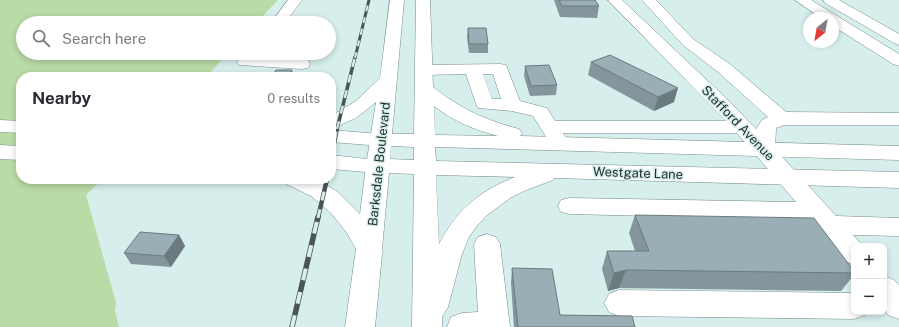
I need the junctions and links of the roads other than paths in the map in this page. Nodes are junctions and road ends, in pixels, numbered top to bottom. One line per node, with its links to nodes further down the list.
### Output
1 (295, 0): 9 (main road)
2 (615, 0): 24 (main road, Stafford Avenue)
3 (649, 0): 19 (main road)
4 (802, 0): 8 (main road)
5 (830, 0): 11 (main road)
6 (423, 1): 7 (main road); 17 (main road)
7 (396, 2): 16 (main road, Barksdale Boulevard)
8 (821, 12)
9 (283, 16)
10 (839, 24): 12 (main road)
11 (899, 40)
12 (899, 61)
13 (245, 62): 14 (main road)
14 (302, 64)
15 (473, 69): 17 (main road); 18 (main road); 18 (main road)
16 (388, 79): 21 (main road); 27 (main road, Barksdale Boulevard)
17 (424, 80): 26 (main road); 28 (main road)
18 (512, 105): 26 (main road)
19 (782, 118): 20 (main road); 29 (main road)
20 (899, 119)
21 (336, 121)
22 (0, 126): 23 (main road)
23 (16, 127)
24 (743, 127): 26 (main road); 29 (main road, Stafford Avenue)
25 (336, 136): 27 (main road)
26 (553, 137): 28 (main road); 29 (main road)
27 (381, 140): 28 (main road); 34 (main road, Barksdale Boulevard)
28 (424, 140): 35 (main road)
29 (764, 149): 32 (main road); 37 (main road, Stafford Avenue)
30 (0, 152): 31 (main road)
31 (16, 152)
32 (899, 153)
33 (336, 162): 34 (main road, Westgate Lane)
34 (378, 166): 35 (main road, Westgate Lane); 44 (main road, Barksdale Boulevard)
35 (425, 167): 36 (main road, Westgate Lane); 55 (main road)
36 (576, 171): 37 (main road, Westgate Lane); 55 (main road)
37 (789, 177): 38 (main road, Westgate Lane); 41 (main road, Stafford Avenue)
38 (899, 180)
39 (304, 184): 44 (main road)
40 (570, 206): 41 (main road)
41 (823, 218): 42 (main road); 45 (main road, Stafford Avenue)
42 (899, 227)
43 (487, 244): 53 (main road)
44 (370, 251): 54 (main road, Barksdale Boulevard)
45 (851, 251)
46 (899, 281): 47 (main road)
47 (887, 283)
48 (887, 292): 52 (main road)
49 (618, 303): 50 (main road)
50 (851, 306)
51 (887, 306): 52 (main road)
52 (899, 306)
53 (495, 326): 56 (main road)
54 (360, 327)
55 (427, 327)
56 (462, 327)

